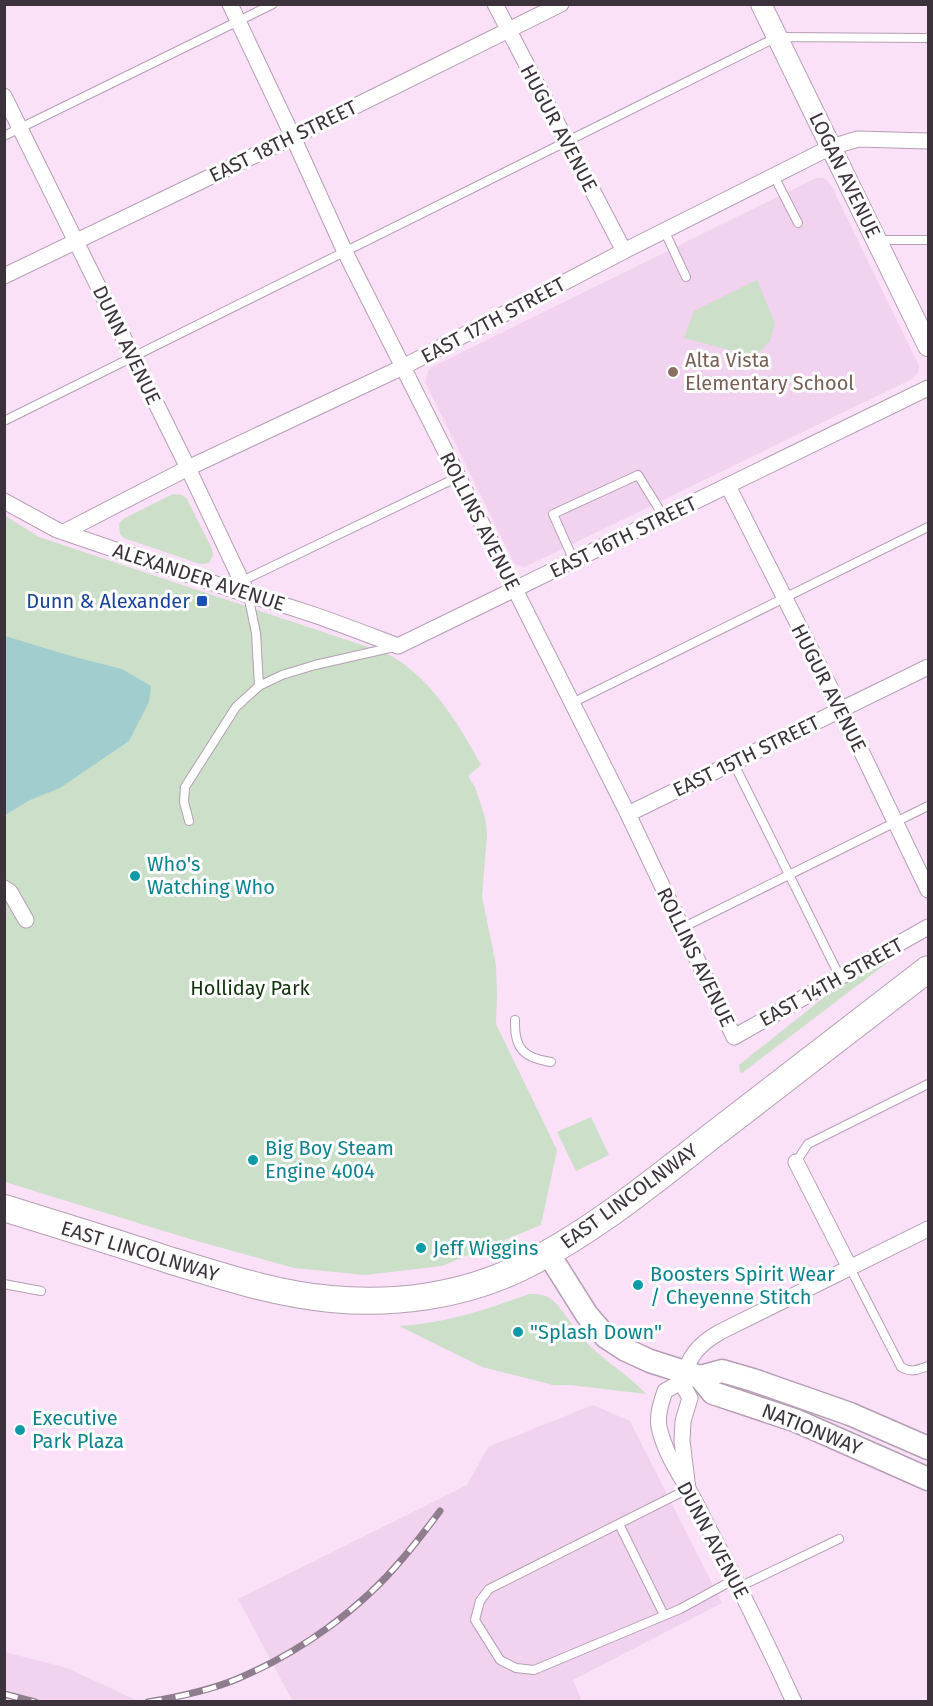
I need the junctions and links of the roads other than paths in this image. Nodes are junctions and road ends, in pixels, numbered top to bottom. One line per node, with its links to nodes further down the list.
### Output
1 (230, 4): 6 (street, ROLLINS AVENUE)
2 (273, 4): 6 (lane)
3 (495, 4): 7 (street, HUGUR AVENUE)
4 (561, 4): 7 (street, EAST 18TH STREET)
5 (761, 4): 8 (street, LOGAN AVENUE)
6 (238, 22): 11 (lane); 13 (street, ROLLINS AVENUE)
7 (508, 32): 13 (street, EAST 18TH STREET); 15 (street, HUGUR AVENUE)
8 (777, 37): 9 (lane); 15 (lane); 16 (street, LOGAN AVENUE)
9 (928, 38)
10 (4, 96): 11 (street, DUNN AVENUE)
11 (21, 128): 12 (lane); 22 (street, DUNN AVENUE)
12 (4, 136)
13 (294, 137): 22 (street, EAST 18TH STREET); 24 (street, ROLLINS AVENUE)
14 (928, 141): 16 (street, EAST 17TH STREET)
15 (566, 142): 23 (street, HUGUR AVENUE); 24 (lane)
16 (831, 147): 17 (street, EAST 17TH STREET); 20 (street, LOGAN AVENUE)
17 (774, 176): 18 (lane); 19 (street, EAST 17TH STREET)
18 (798, 223)
19 (664, 230): 23 (street, EAST 17TH STREET); 26 (lane)
20 (876, 240): 21 (lane); 27 (street, LOGAN AVENUE)
21 (928, 240)
22 (76, 242): 25 (street, EAST 18TH STREET); 28 (street, DUNN AVENUE)
23 (624, 251): 29 (street, EAST 17TH STREET)
24 (345, 252): 28 (lane); 29 (street, ROLLINS AVENUE)
25 (4, 276)
26 (686, 277)
27 (926, 337)
28 (134, 358): 31 (lane); 32 (street, DUNN AVENUE)
29 (403, 367): 32 (street, EAST 17TH STREET); 33 (street, ROLLINS AVENUE)
30 (928, 388): 34 (street, EAST 16TH STREET)
31 (4, 421)
32 (188, 468): 38 (street, EAST 17TH STREET); 40 (street, DUNN AVENUE)
33 (458, 477): 40 (lane); 41 (street, ROLLINS AVENUE)
34 (728, 486): 36 (street, EAST 16TH STREET); 43 (street, HUGUR AVENUE)
35 (4, 501): 38 (street, ALEXANDER AVENUE)
36 (664, 517): 39 (street, EAST 16TH STREET); 39 (lane)
37 (928, 527): 43 (lane)
38 (64, 532): 42 (street, ALEXANDER AVENUE)
39 (574, 561): 41 (street, EAST 16TH STREET)
40 (242, 581): 42 (street, DUNN AVENUE)
41 (515, 590): 44 (street, EAST 16TH STREET); 47 (street, ROLLINS AVENUE)
42 (248, 596): 44 (street, ALEXANDER AVENUE); 46 (lane)
43 (784, 598): 47 (lane); 48 (street, HUGUR AVENUE)
44 (398, 646): 46 (lane, EAST 16TH STREET)
45 (928, 667): 48 (street, EAST 15TH STREET)
46 (260, 686): 52 (lane, EAST 16TH STREET)
47 (572, 703): 51 (street, ROLLINS AVENUE)
48 (841, 709): 49 (street, EAST 15TH STREET); 53 (street, HUGUR AVENUE)
49 (733, 762): 51 (street, EAST 15TH STREET); 54 (lane)
50 (928, 806): 53 (lane)
51 (628, 814): 59 (street, ROLLINS AVENUE)
52 (189, 821)
53 (896, 822): 54 (lane); 56 (street, HUGUR AVENUE)
54 (790, 874): 59 (lane); 61 (lane)
55 (4, 888): 57 (street)
56 (928, 890)
57 (26, 920)
58 (928, 927): 61 (street, EAST 14TH STREET)
59 (681, 928): 63 (street, ROLLINS AVENUE)
60 (928, 969): 69 (main road, EAST LINCOLNWAY)
61 (840, 977): 63 (street, EAST 14TH STREET)
62 (515, 1020): 64 (lane)
63 (734, 1037)
64 (550, 1062)
65 (928, 1084): 66 (lane)
66 (796, 1162): 70 (street)
67 (4, 1208): 69 (main road, EAST LINCOLNWAY)
68 (928, 1229): 70 (street, DUNN AVENUE)
69 (548, 1253): 74 (main road, NATIONWAY)
70 (850, 1268): 73 (lane); 74 (street, DUNN AVENUE)
71 (4, 1284): 72 (lane)
72 (41, 1291)
73 (928, 1366)
74 (688, 1377): 75 (main road, NATIONWAY); 76 (main road, NATIONWAY); 77 (street); 77 (street, DUNN AVENUE)
75 (928, 1448)
76 (928, 1479)
77 (688, 1489): 78 (lane); 80 (street, DUNN AVENUE)
78 (619, 1524): 81 (lane); 81 (lane)
79 (839, 1539): 80 (lane)
80 (737, 1583): 81 (lane); 82 (street, DUNN AVENUE)
81 (664, 1615)
82 (789, 1700)

